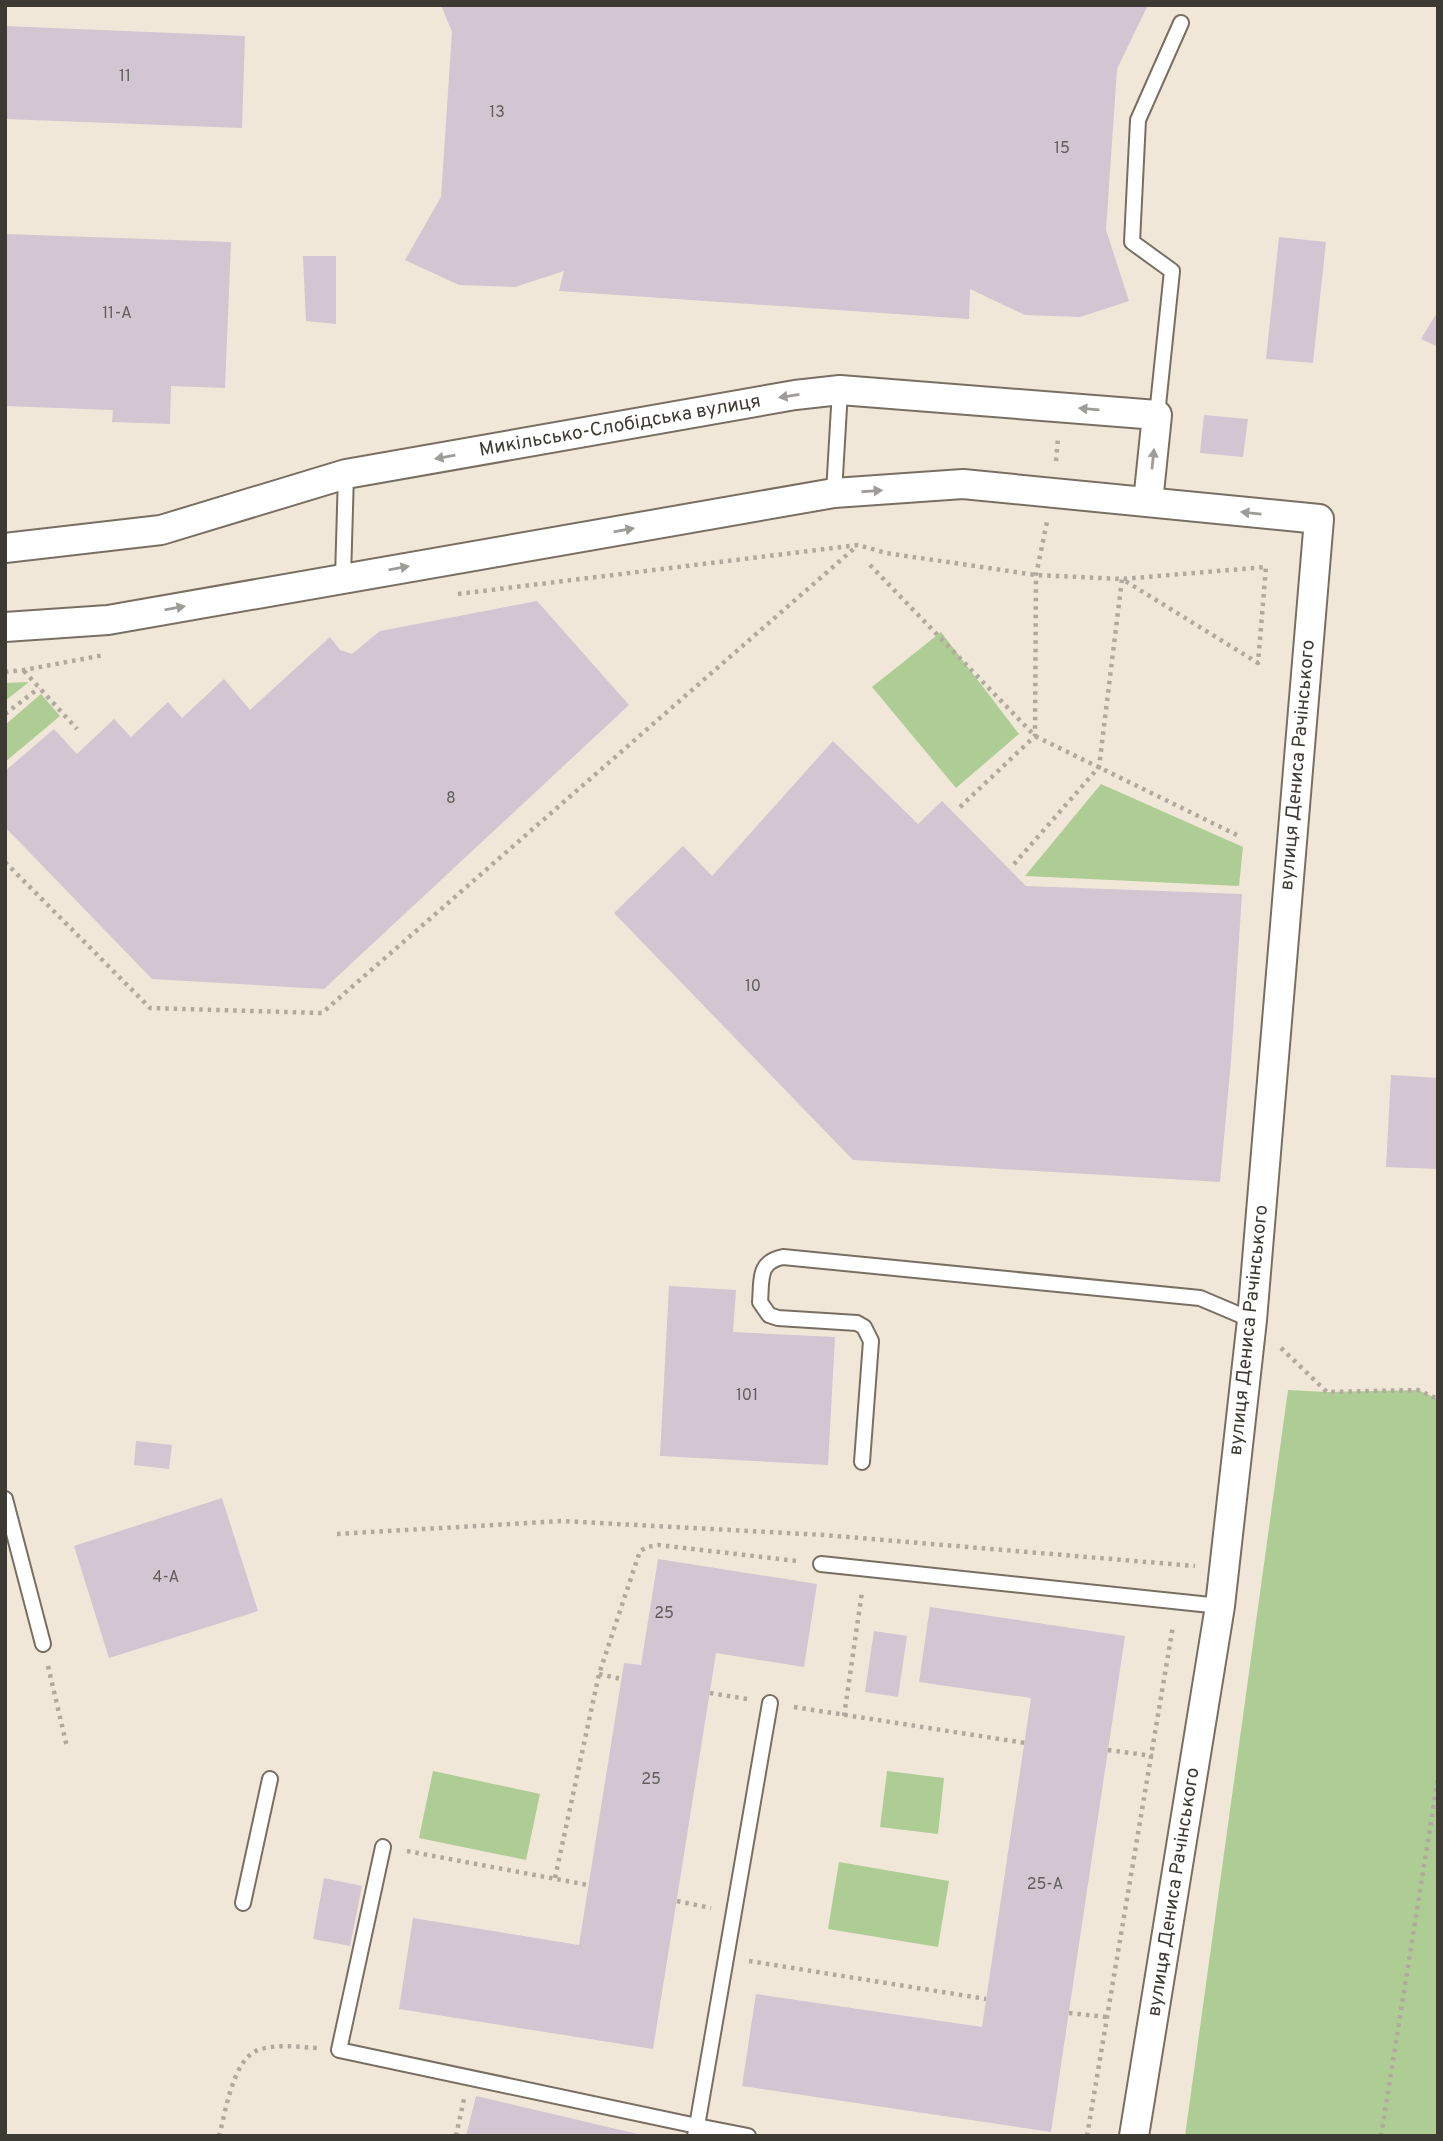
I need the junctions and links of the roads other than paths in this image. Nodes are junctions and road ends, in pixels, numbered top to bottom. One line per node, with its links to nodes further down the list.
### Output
1 (1181, 23): 3 (lane)
2 (840, 390): 3 (street, Микільсько-Слобідська вулиця, one-way to 2); 4 (street, Микільсько-Слобідська вулиця, one-way to 4); 5 (lane)
3 (1157, 415): 6 (street, one-way to 3)
4 (346, 474): 7 (street, Микільсько-Слобідська вулиця); 8 (lane)
5 (834, 493): 6 (street, one-way to 6); 8 (street, one-way to 5)
6 (1148, 502): 10 (street, вулиця Дениса Рачінського, one-way to 6)
7 (5, 548)
8 (343, 578): 9 (street, one-way to 8)
9 (5, 627)
10 (1252, 1320): 11 (lane); 14 (street, вулиця Дениса Рачінського)
11 (862, 1462)
12 (5, 1499): 15 (lane)
13 (821, 1563): 14 (lane)
14 (1220, 1606): 22 (street, вулиця Дениса Рачінського)
15 (43, 1644)
16 (770, 1703): 20 (lane)
17 (270, 1779): 19 (lane)
18 (383, 1847): 20 (lane)
19 (243, 1903)
20 (696, 2131): 21 (lane)
21 (748, 2136)
22 (1134, 2136)

